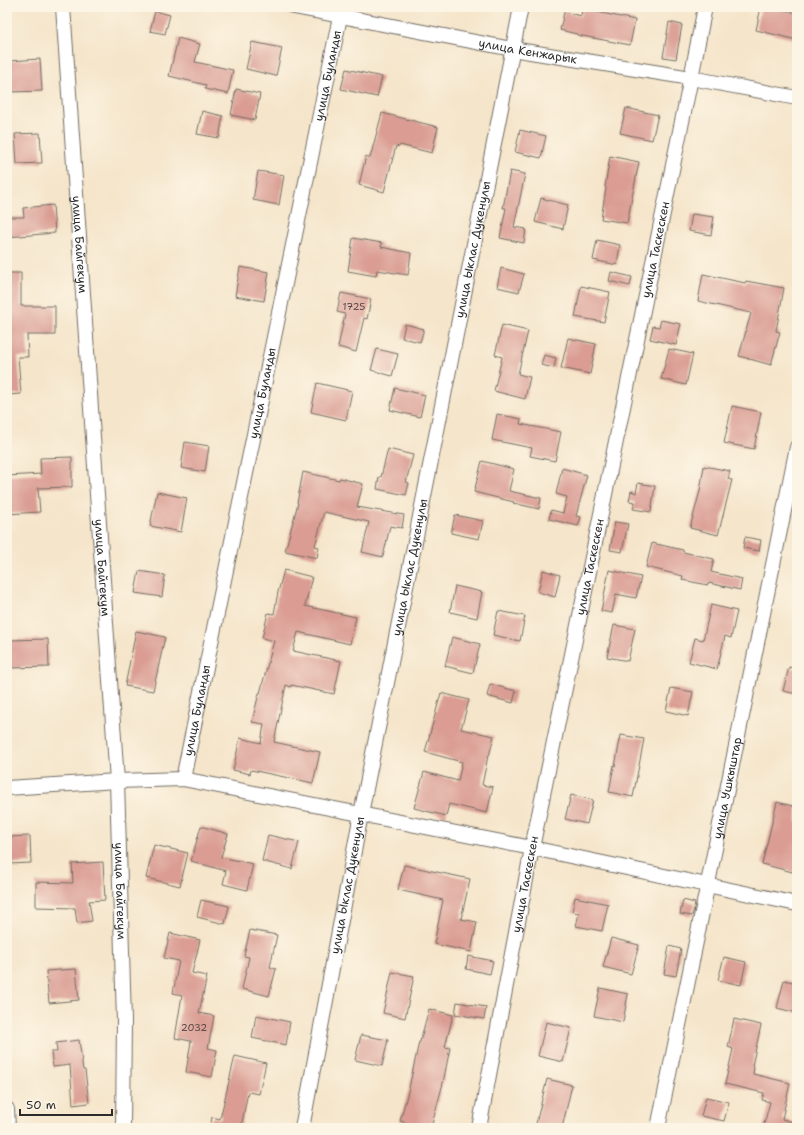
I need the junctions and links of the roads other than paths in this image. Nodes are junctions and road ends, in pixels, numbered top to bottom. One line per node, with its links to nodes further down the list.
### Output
1 (64, 7): 11 (street, улица Байгекум)
2 (294, 7): 5 (street, улица Кенжарык)
3 (521, 7): 6 (street, улица Ыклас Дукенулы)
4 (705, 7): 7 (street, улица Таскескен)
5 (341, 11): 6 (street, улица Кенжарык); 10 (street, улица Буланды)
6 (512, 49): 7 (street, улица Кенжарык); 13 (street, улица Ыклас Дукенулы)
7 (691, 78): 8 (street, улица Кенжарык); 14 (street, улица Таскескен)
8 (797, 98)
9 (797, 447): 15 (street, улица Ушкыштар)
10 (183, 779): 11 (street); 13 (street)
11 (117, 781): 12 (street); 19 (street, улица Байгекум)
12 (7, 788)
13 (361, 814): 14 (street); 20 (street, улица Ыклас Дукенулы)
14 (532, 848): 15 (street); 21 (street, улица Таскескен)
15 (708, 885): 16 (street); 22 (street, улица Ушкыштар)
16 (797, 904)
17 (7, 1109): 18 (street)
18 (8, 1128)
19 (123, 1128)
20 (302, 1128)
21 (479, 1128)
22 (658, 1128)

